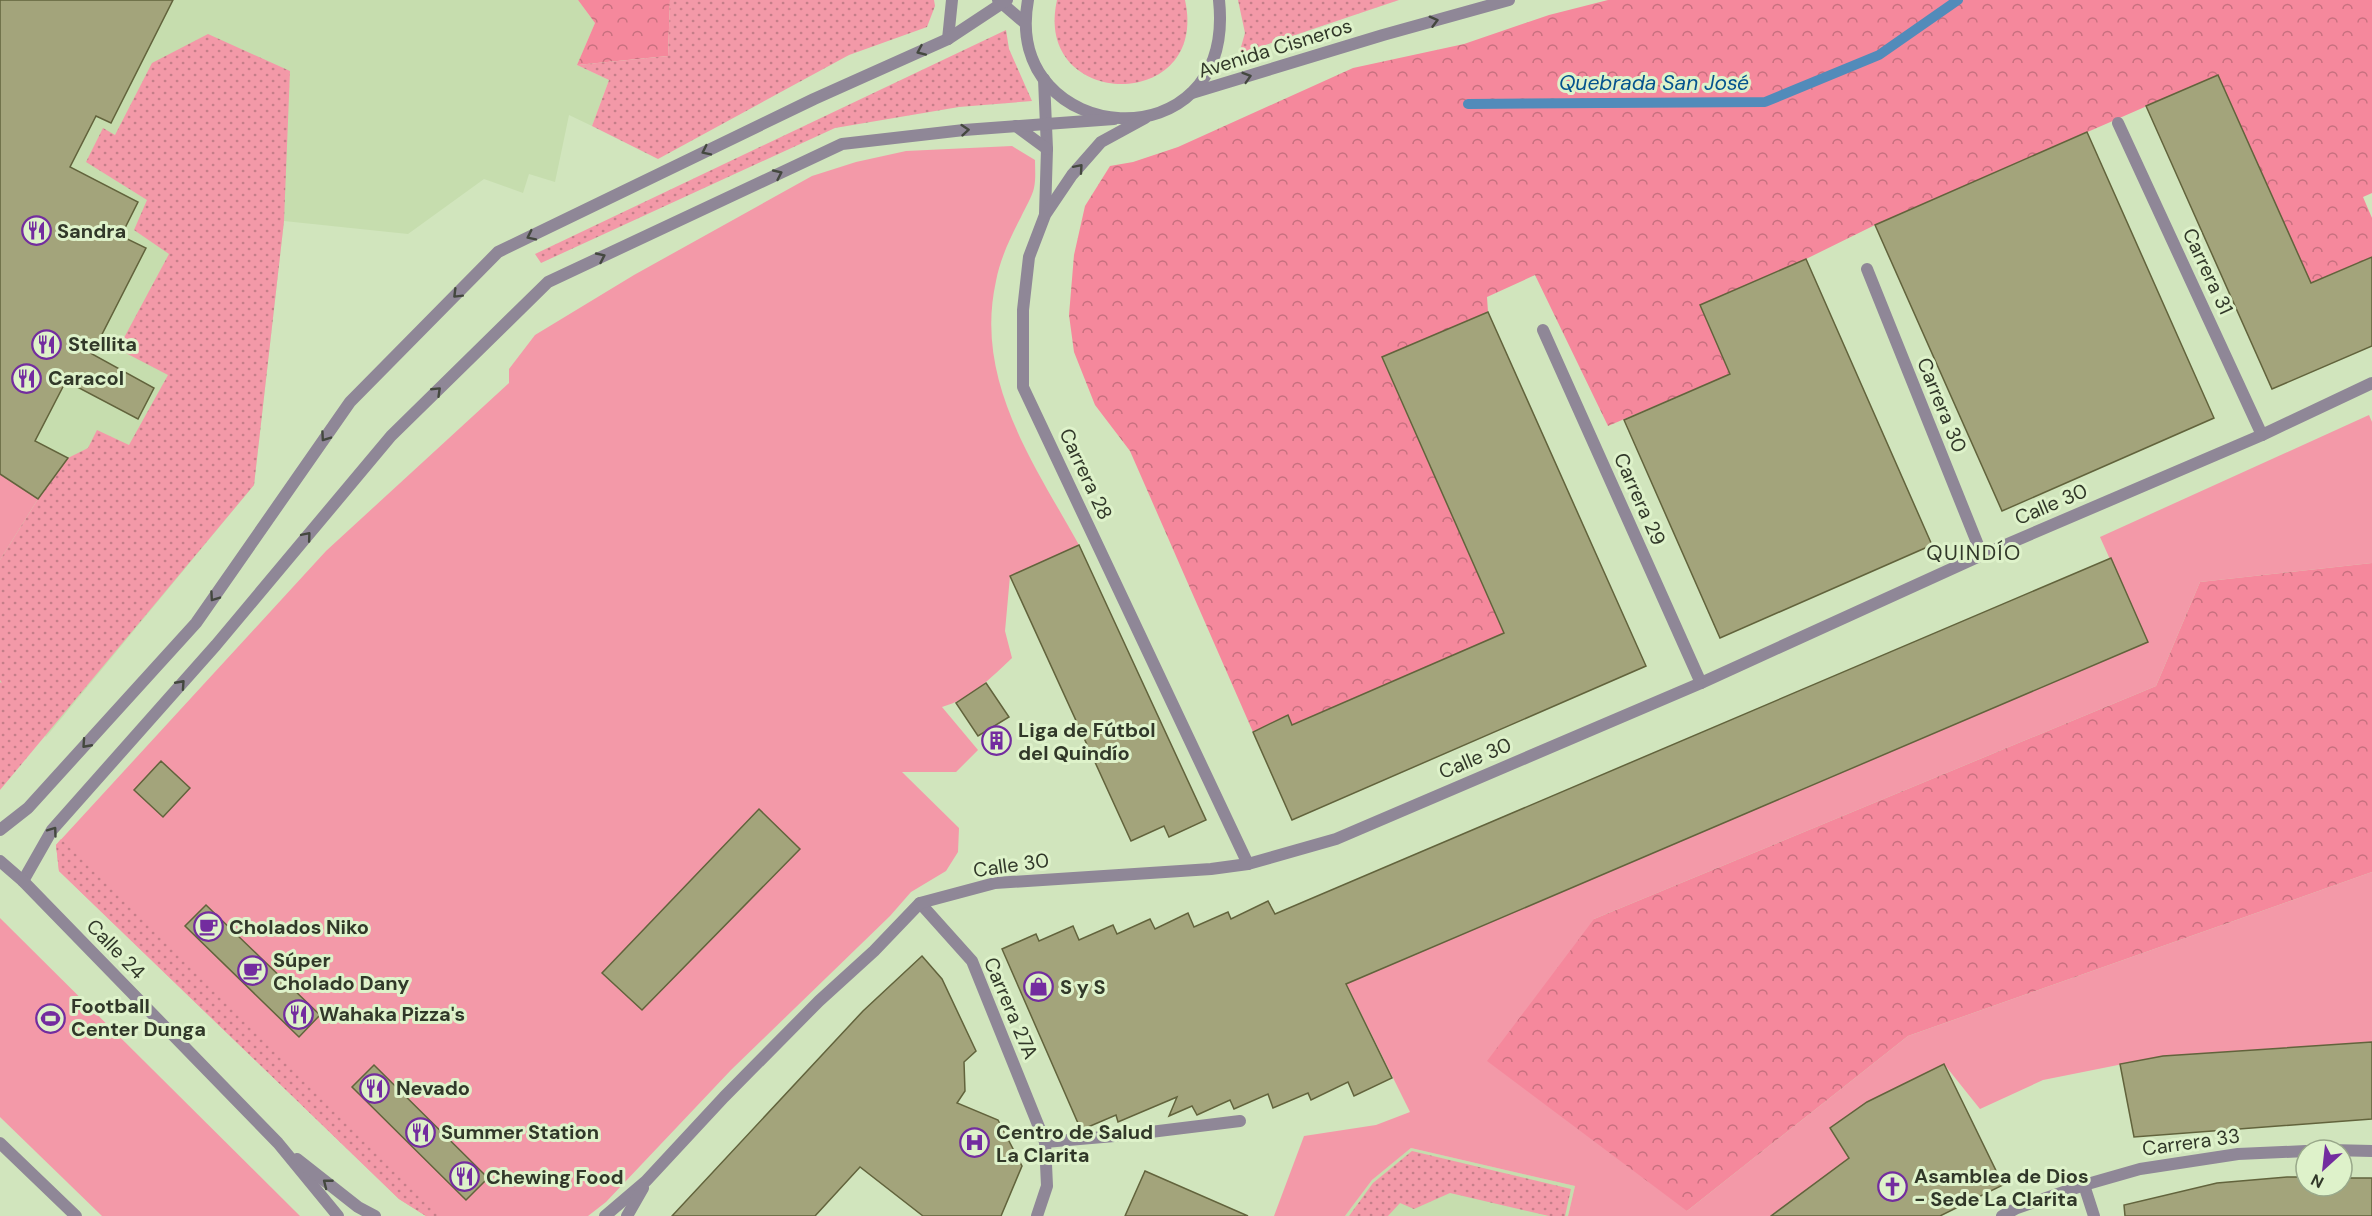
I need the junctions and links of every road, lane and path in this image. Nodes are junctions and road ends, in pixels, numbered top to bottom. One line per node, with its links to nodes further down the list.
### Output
1 (952, 0): 7 (street)
2 (1028, 0): 6 (street)
3 (1219, 0): 9 (street)
4 (1509, 0): 9 (street, Avenida Cisneros, one-way to 4)
5 (1002, 1): 6 (street); 7 (street)
6 (1025, 22): 8 (street)
7 (948, 39): 23 (street, one-way to 23)
8 (1044, 79): 11 (street); 13 (street)
9 (1191, 93): 10 (street, Carrera 28)
10 (1145, 118): 11 (street); 16 (street, Carrera 28, one-way to 10)
11 (1114, 119): 13 (street)
12 (2118, 123): 20 (street, Carrera 31)
13 (1046, 124): 14 (street); 15 (street)
14 (1016, 126): 15 (street); 26 (street, one-way to 14)
15 (1047, 149): 16 (street)
16 (1045, 215): 25 (street, Carrera 28)
17 (1867, 269): 21 (street, Carrera 30)
18 (1543, 330): 22 (street, Carrera 29)
19 (2372, 383): 20 (street, Calle 30)
20 (2262, 435): 21 (street, Calle 30)
21 (1982, 555): 22 (street, Calle 30)
22 (1701, 683): 25 (street, Calle 30)
23 (0, 830)
24 (0, 861): 26 (street, Calle 24)
25 (1248, 864): 27 (street, Calle 30)
26 (22, 881): 31 (street, Calle 24)
27 (920, 903): 29 (street, Carrera 27A); 35 (street)
28 (1240, 1121): 29 (street)
29 (1044, 1142): 42 (street, Carrera 27A)
30 (0, 1143): 37 (street)
31 (278, 1143): 38 (street); 39 (street, one-way to 31)
32 (2354, 1151): 33 (street)
33 (2372, 1151)
34 (2294, 1152): 36 (street, Carrera 33)
35 (646, 1181): 40 (street); 41 (street)
36 (2084, 1185): 43 (street, Carrera 33); 44 (street)
37 (76, 1216)
38 (338, 1216)
39 (375, 1216)
40 (605, 1216)
41 (627, 1216)
42 (1037, 1216)
43 (2002, 1216)
44 (2094, 1216)

